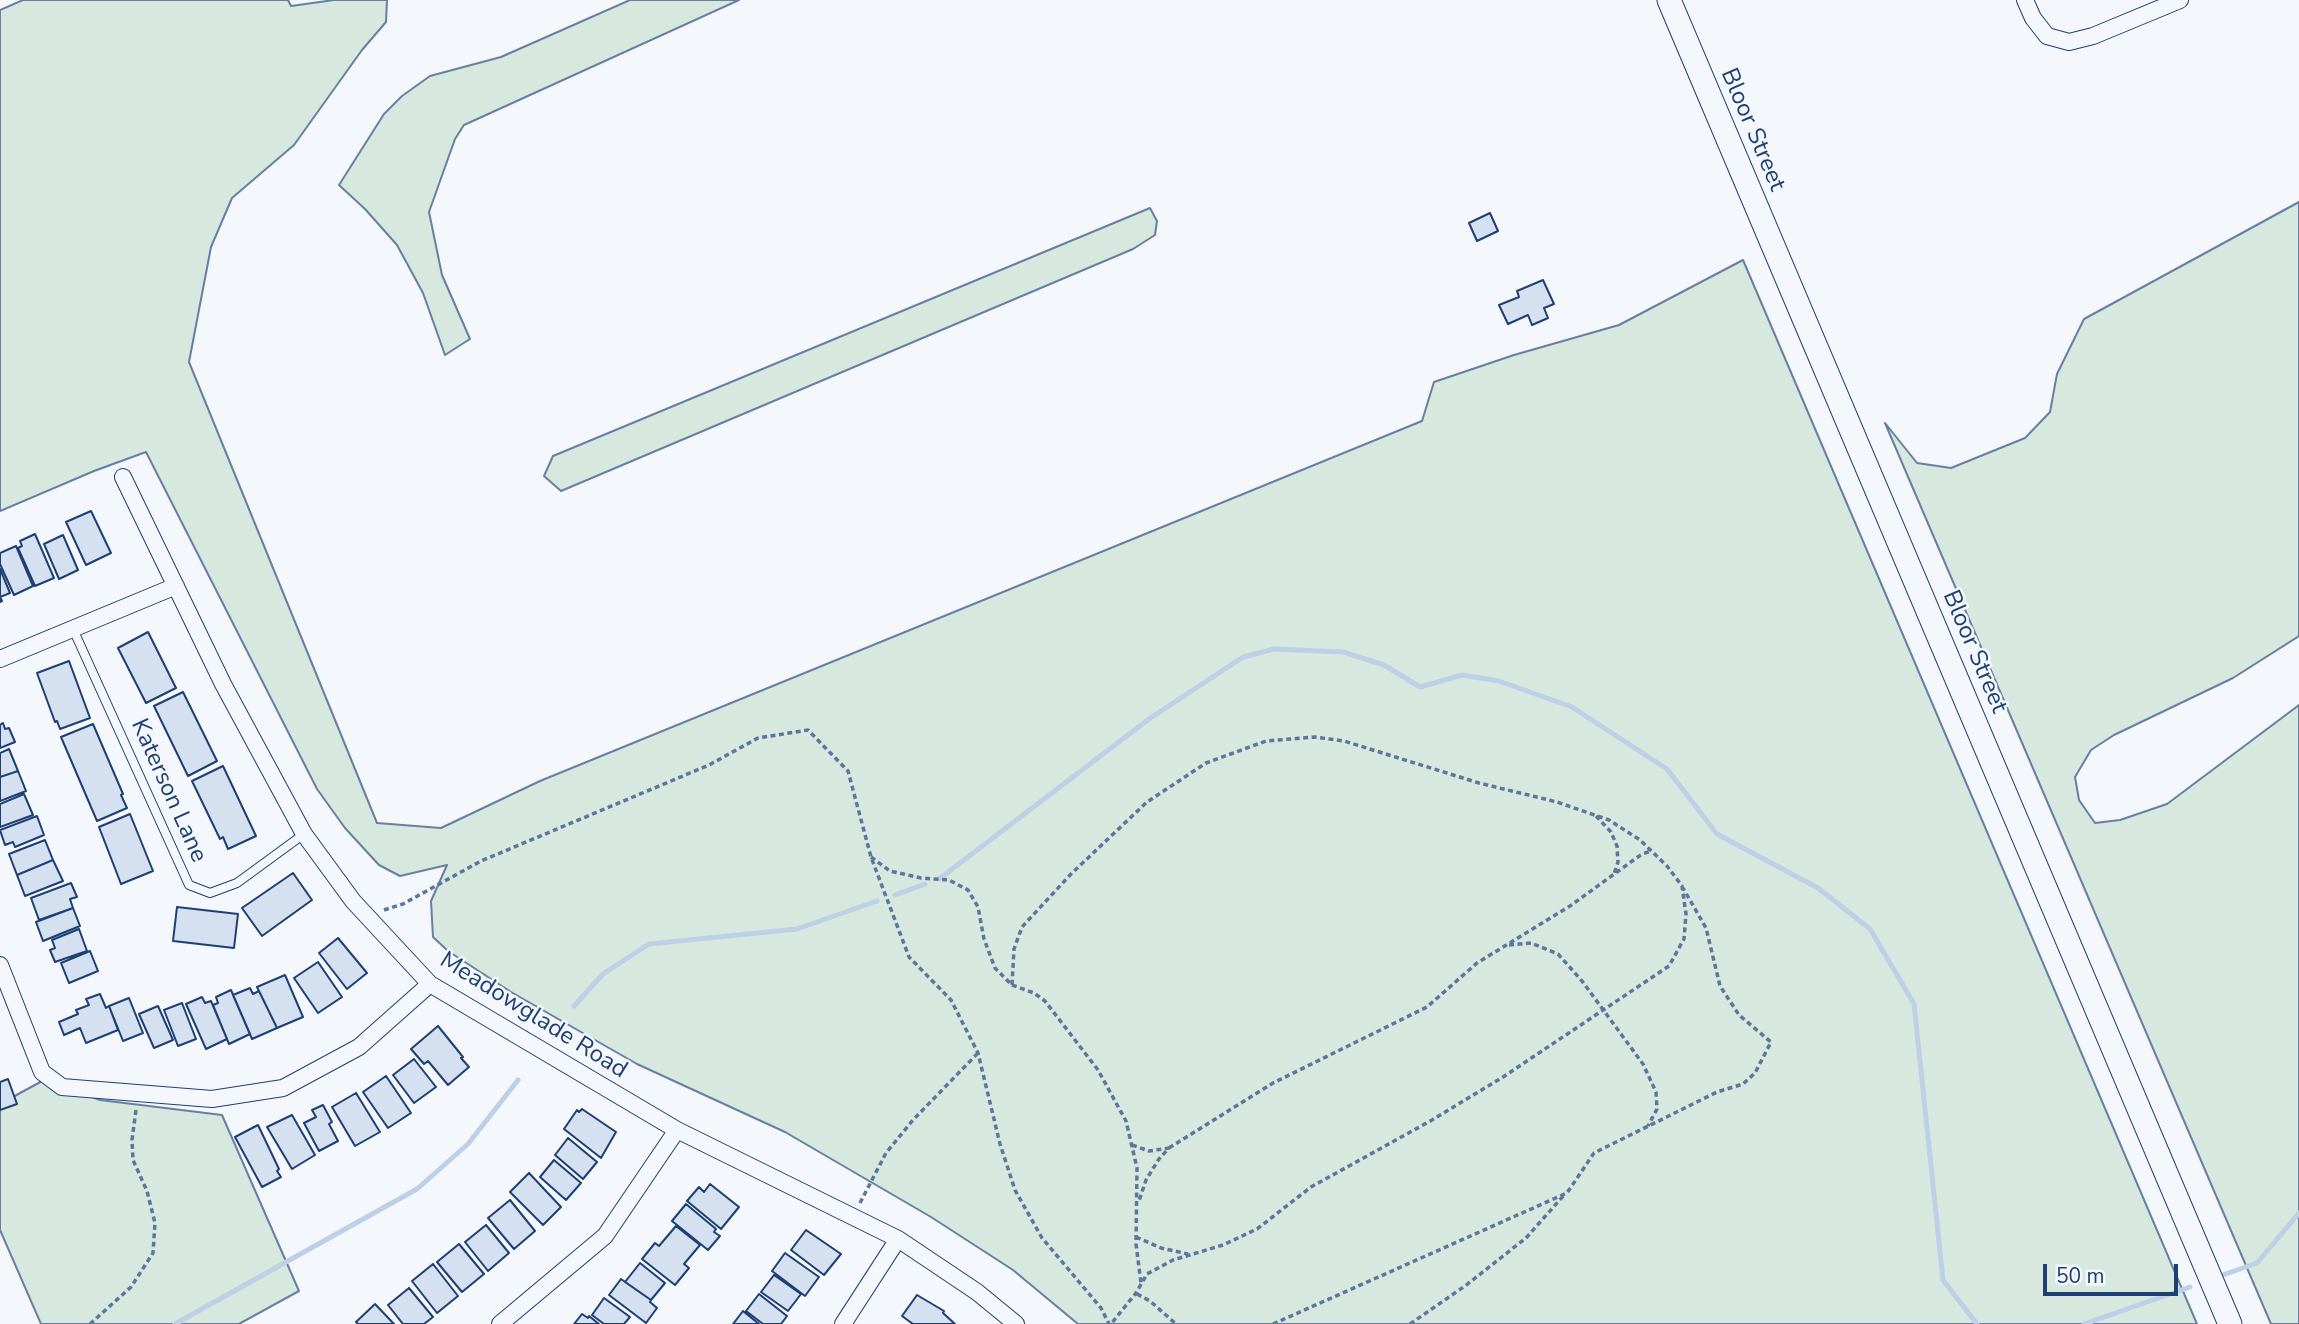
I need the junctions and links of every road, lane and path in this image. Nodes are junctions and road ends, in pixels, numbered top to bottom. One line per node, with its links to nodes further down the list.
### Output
1 (1669, 0): 42 (main road, Bloor Street)
2 (2025, 0): 3 (street)
3 (2180, 0)
4 (123, 477): 5 (street, Meadowglade Road)
5 (176, 586): 6 (street); 9 (street, Meadowglade Road)
6 (73, 629): 7 (street); 9 (lane, Katerson Lane)
7 (0, 659)
8 (1596, 816): 10 (path); 12 (path); 18 (path)
9 (304, 834): 14 (street, Meadowglade Road)
10 (1651, 851): 12 (path); 13 (path)
11 (871, 857): 14 (path); 18 (path); 20 (path)
12 (1613, 876): 15 (path)
13 (1682, 886): 19 (path); 22 (path)
14 (367, 915): 17 (street, Meadowglade Road)
15 (1507, 945): 19 (path); 25 (path)
16 (0, 965): 21 (street)
17 (430, 984): 21 (street); 23 (street, Meadowglade Road)
18 (1012, 985): 24 (path)
19 (1604, 1011): 22 (path); 31 (path)
20 (978, 1053): 28 (path); 38 (path)
21 (139, 1093): 34 (path)
22 (1648, 1126): 26 (path)
23 (677, 1130): 28 (street, Meadowglade Road); 35 (street)
24 (1132, 1145): 25 (path); 27 (path)
25 (1169, 1148): 27 (path)
26 (1567, 1193): 40 (path); 41 (path)
27 (1138, 1203): 29 (path)
28 (853, 1217): 30 (street, Meadowglade Road)
29 (1136, 1237): 31 (path); 32 (path)
30 (898, 1239): 36 (street); 37 (street, Meadowglade Road)
31 (1190, 1255): 32 (path)
32 (1141, 1285): 33 (path)
33 (1136, 1293): 38 (path); 39 (path)
34 (90, 1324)
35 (500, 1324)
36 (843, 1324)
37 (1016, 1324)
38 (1110, 1324)
39 (1177, 1324)
40 (1273, 1324)
41 (1410, 1324)
42 (2230, 1324)

